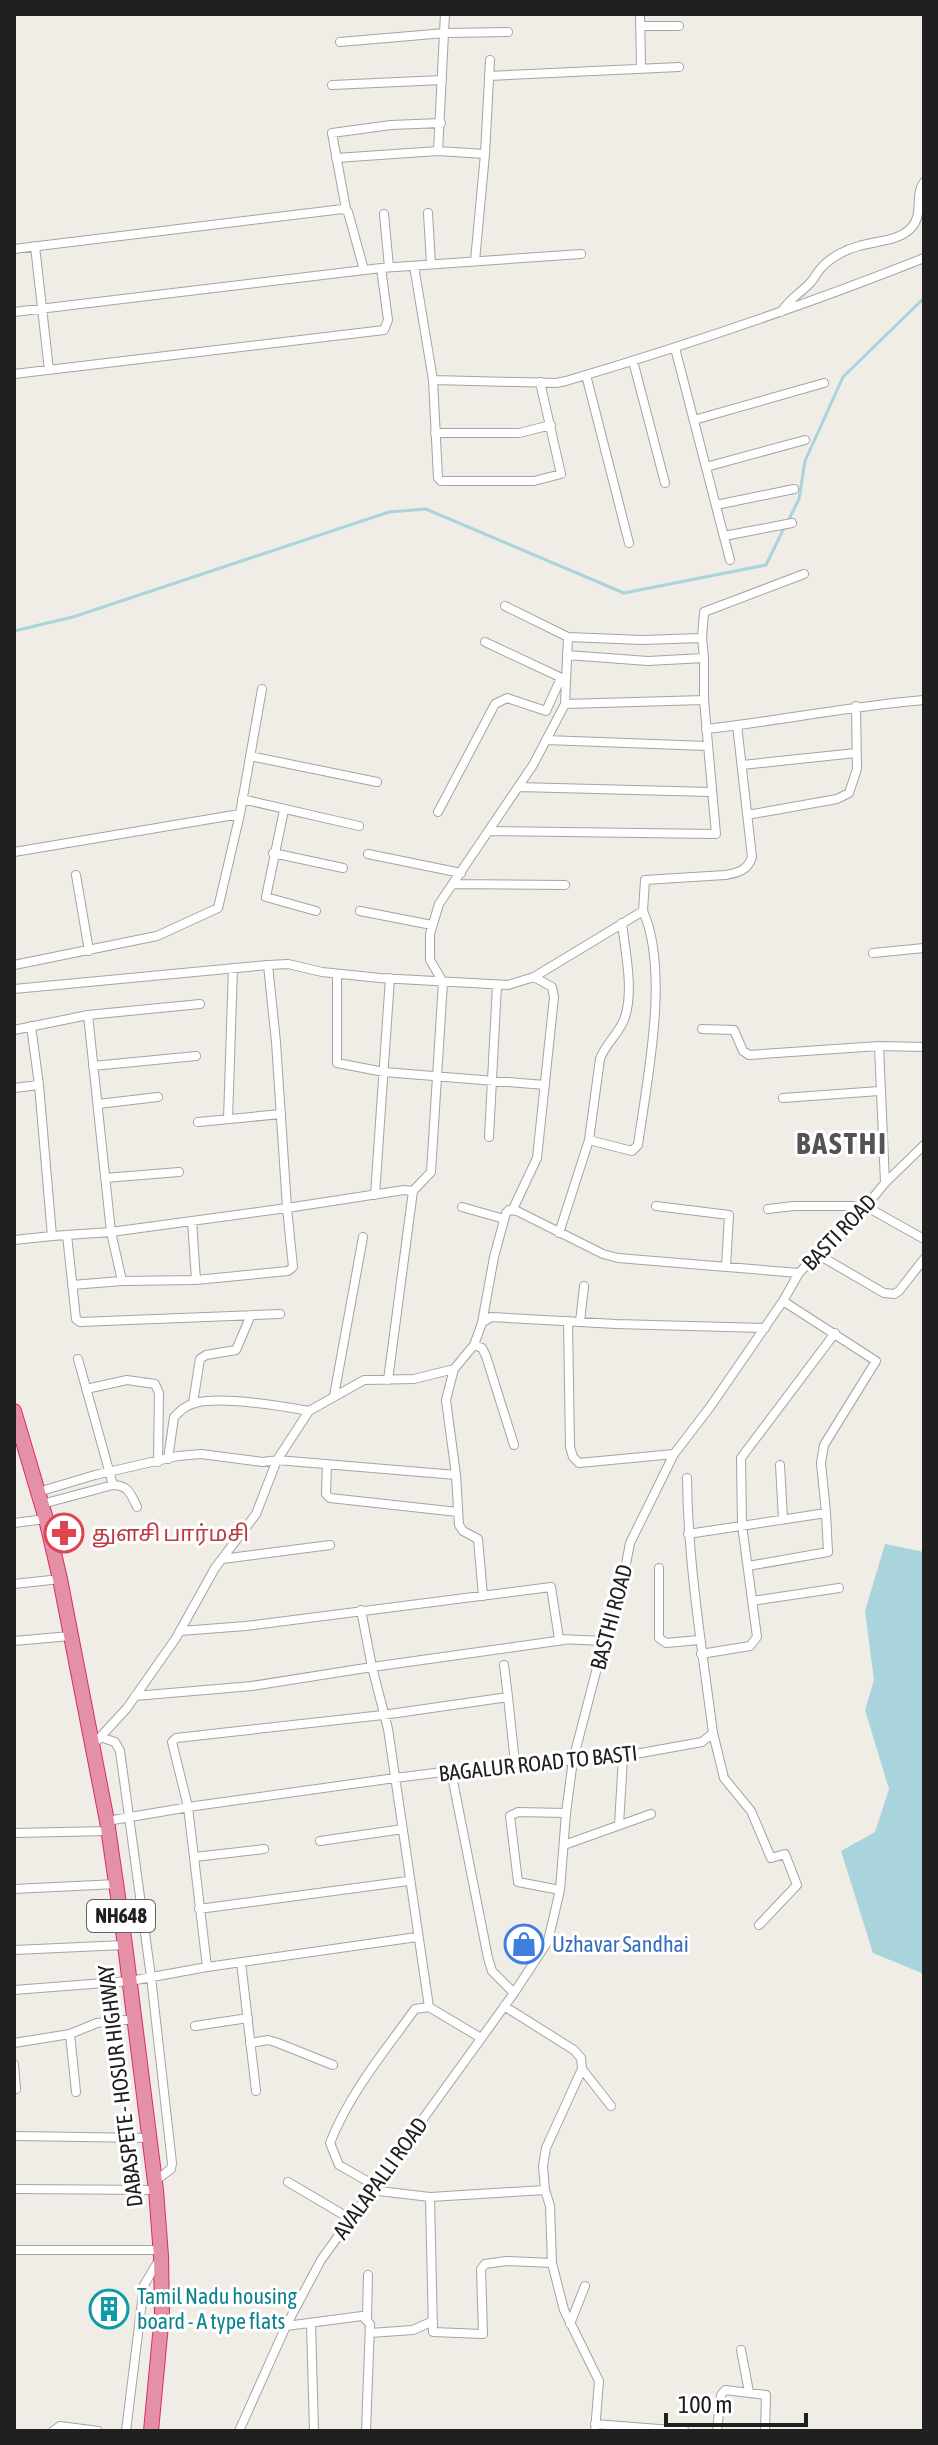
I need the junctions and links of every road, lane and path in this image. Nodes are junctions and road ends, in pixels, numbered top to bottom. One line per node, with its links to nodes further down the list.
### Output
1 (445, 14): 6 (street)
2 (640, 14): 3 (street)
3 (640, 26): 4 (street); 9 (street)
4 (679, 26)
5 (508, 32): 6 (street)
6 (445, 33): 7 (street); 12 (street)
7 (340, 42)
8 (490, 60): 11 (street)
9 (641, 67): 10 (street); 11 (street)
10 (679, 67)
11 (489, 76): 16 (street)
12 (442, 80): 13 (street); 14 (street)
13 (332, 85)
14 (441, 123): 15 (street); 17 (street)
15 (438, 151): 16 (street); 17 (street)
16 (485, 154): 26 (street)
17 (336, 158): 19 (street)
18 (924, 182): 33 (street)
19 (346, 209): 22 (street); 30 (street)
20 (428, 213): 27 (street)
21 (384, 214): 29 (street)
22 (35, 246): 23 (street); 31 (street)
23 (14, 249)
24 (581, 254): 26 (street)
25 (924, 258): 33 (street)
26 (475, 261): 27 (street)
27 (431, 264): 28 (street)
28 (414, 266): 29 (street); 39 (street)
29 (385, 268): 30 (street); 36 (street)
30 (364, 270): 31 (street)
31 (43, 308): 32 (street); 36 (street)
32 (14, 312)
33 (780, 312): 34 (street)
34 (675, 348): 35 (street); 42 (street)
35 (633, 361): 38 (street); 47 (street)
36 (49, 370): 37 (street)
37 (14, 374)
38 (586, 375): 40 (street); 52 (street)
39 (433, 380): 40 (street); 44 (street)
40 (540, 382): 43 (street)
41 (824, 383): 42 (street)
42 (694, 420): 46 (street)
43 (551, 425): 44 (street); 44 (street)
44 (435, 433)
45 (805, 440): 46 (street)
46 (706, 467): 49 (street)
47 (665, 483)
48 (794, 489): 49 (street)
49 (716, 505): 51 (street)
50 (792, 523): 51 (street)
51 (724, 536): 53 (street)
52 (629, 543)
53 (730, 560)
54 (804, 574): 57 (street)
55 (505, 606): 56 (street)
56 (568, 637): 57 (street); 59 (street)
57 (702, 638): 60 (street)
58 (485, 642): 61 (street)
59 (567, 655): 60 (street); 61 (street)
60 (704, 658): 63 (street)
61 (564, 679): 65 (street); 79 (street)
62 (262, 689): 72 (street)
63 (704, 700): 65 (street); 68 (street)
64 (924, 700): 66 (street)
65 (565, 704): 69 (street)
66 (856, 706): 67 (street); 71 (street)
67 (737, 725): 68 (street); 73 (street)
68 (706, 729): 70 (street)
69 (546, 740): 70 (street); 75 (street)
70 (707, 746): 76 (street)
71 (856, 753): 73 (street); 81 (street)
72 (250, 756): 74 (street); 77 (street)
73 (742, 765): 81 (street)
74 (377, 782)
75 (518, 787): 76 (street); 83 (street)
76 (711, 792): 83 (street)
77 (242, 799): 78 (street); 80 (street)
78 (284, 810): 82 (street); 85 (street)
79 (438, 812)
80 (240, 814): 84 (street); 98 (street)
81 (747, 815): 94 (street)
82 (359, 826)
83 (489, 831): 88 (street)
84 (14, 852)
85 (273, 853): 87 (street); 92 (street)
86 (368, 854): 88 (street)
87 (343, 868)
88 (461, 873): 90 (street)
89 (76, 875): 98 (street)
90 (453, 884): 91 (street); 96 (street)
91 (565, 885)
92 (316, 911)
93 (360, 911): 96 (street)
94 (643, 911): 95 (street); 132 (street)
95 (622, 923): 104 (street); 132 (street)
96 (432, 925): 106 (street)
97 (924, 948): 99 (street)
98 (89, 951): 100 (street)
99 (873, 953)
100 (14, 965)
101 (268, 965): 102 (street); 103 (street); 128 (street)
102 (233, 968): 108 (street); 129 (street)
103 (337, 974): 105 (street); 118 (street)
104 (534, 977): 107 (street); 122 (street)
105 (390, 978): 106 (street); 118 (street)
106 (443, 982): 107 (street); 119 (street)
107 (497, 985): 120 (street)
108 (14, 989)
109 (200, 1004): 110 (street)
110 (88, 1015): 111 (street); 117 (street)
111 (31, 1026): 113 (street); 121 (street)
112 (702, 1029): 114 (street)
113 (14, 1030)
114 (879, 1046): 115 (street); 124 (street)
115 (924, 1047)
116 (196, 1056): 117 (street)
117 (93, 1066): 127 (street)
118 (384, 1072): 119 (street); 138 (street)
119 (439, 1076): 120 (street); 137 (street)
120 (493, 1080): 122 (street); 131 (street)
121 (39, 1085): 123 (street); 150 (street)
122 (545, 1085): 143 (street)
123 (14, 1088)
124 (879, 1091): 126 (street); 136 (street)
125 (158, 1097): 127 (street)
126 (783, 1098)
127 (98, 1104): 135 (street)
128 (281, 1114): 129 (street); 142 (street)
129 (228, 1119): 130 (street)
130 (198, 1122)
131 (489, 1137)
132 (589, 1140): 148 (street)
133 (924, 1145): 136 (street, BASTI ROAD)
134 (179, 1172): 135 (street)
135 (105, 1178): 147 (street)
136 (885, 1183): 140 (street, BASTI ROAD)
137 (413, 1191): 138 (street); 173 (street)
138 (375, 1195): 142 (street)
139 (656, 1206): 156 (street)
140 (865, 1206): 144 (street); 152 (street); 154 (street, BASTI ROAD)
141 (462, 1207): 145 (street)
142 (287, 1208): 146 (street); 158 (street)
143 (513, 1209): 145 (street); 148 (street)
144 (768, 1209)
145 (504, 1219): 167 (street)
146 (192, 1221): 147 (street); 158 (street)
147 (111, 1232): 149 (street); 159 (street)
148 (559, 1233): 156 (street)
149 (67, 1235): 150 (street); 160 (street)
150 (52, 1236): 153 (street)
151 (363, 1237): 175 (street)
152 (924, 1239)
153 (14, 1240)
154 (817, 1254): 155 (street); 157 (street, BASTI ROAD)
155 (924, 1259)
156 (726, 1267): 157 (street)
157 (799, 1273): 162 (street, BASTI ROAD)
158 (196, 1280): 159 (street)
159 (122, 1281): 160 (street)
160 (72, 1285): 164 (street)
161 (584, 1286): 166 (street)
162 (783, 1301): 168 (street, BASTI ROAD); 169 (street)
163 (280, 1314): 164 (street)
164 (251, 1315): 176 (street)
165 (568, 1321): 166 (street); 167 (street); 181 (street)
166 (580, 1322): 168 (street)
167 (482, 1323): 170 (street)
168 (765, 1328): 181 (street, BASTHI ROAD)
169 (835, 1333): 194 (street); 197 (street)
170 (474, 1345): 172 (street); 179 (street)
171 (78, 1359): 174 (street)
172 (454, 1369): 173 (street); 188 (street)
173 (388, 1380): 175 (street)
174 (86, 1389): 184 (street); 187 (street)
175 (334, 1396): 177 (street)
176 (193, 1403): 177 (street); 182 (street)
177 (309, 1411): 183 (street)
178 (14, 1412): 180 (highway, DABASPETE - HOSUR HIGHWAY / NH648)
179 (514, 1445)
180 (20, 1453): 191 (highway, DABASPETE - HOSUR HIGHWAY / NH648)
181 (674, 1454): 214 (street, BASTHI ROAD)
182 (168, 1459): 183 (street); 184 (street)
183 (277, 1460): 185 (street); 200 (street)
184 (158, 1462): 187 (street)
185 (327, 1464): 188 (street); 193 (street)
186 (780, 1465): 195 (street)
187 (109, 1472): 190 (street); 191 (street)
188 (456, 1475): 193 (street)
189 (687, 1478): 198 (street)
190 (113, 1485): 191 (street); 192 (street)
191 (42, 1505): 196 (street); 203 (highway, DABASPETE - HOSUR HIGHWAY / NH648)
192 (137, 1507)
193 (458, 1512): 206 (street)
194 (826, 1513): 195 (street); 201 (street)
195 (783, 1519): 197 (street)
196 (14, 1523)
197 (742, 1525): 198 (street); 201 (street)
198 (688, 1534): 212 (street)
199 (330, 1545): 200 (street)
200 (222, 1559): 209 (street)
201 (748, 1566): 207 (street)
202 (659, 1568): 212 (street)
203 (60, 1579): 204 (street); 210 (highway, DABASPETE - HOSUR HIGHWAY / NH648)
204 (14, 1584)
205 (839, 1588): 207 (street)
206 (483, 1596): 208 (street); 211 (street)
207 (752, 1601): 215 (street)
208 (361, 1610): 209 (street); 217 (street)
209 (180, 1631): 218 (street)
210 (70, 1636): 213 (street); 222 (highway, DABASPETE - HOSUR HIGHWAY / NH648)
211 (564, 1640): 214 (street); 217 (street)
212 (699, 1640): 215 (street)
213 (14, 1641)
214 (604, 1641): 224 (street, BASTHI ROAD)
215 (701, 1654): 221 (street)
216 (504, 1665): 219 (street)
217 (372, 1667): 218 (street); 220 (street)
218 (135, 1696): 222 (street)
219 (508, 1697): 220 (street); 225 (street)
220 (383, 1715): 227 (street); 228 (street)
221 (713, 1733): 223 (street, BAGALUR ROAD TO BASTI); 245 (street)
222 (96, 1742): 231 (street); 233 (highway, DABASPETE - HOSUR HIGHWAY / NH648)
223 (623, 1757): 224 (street, BAGALUR ROAD TO BASTI); 232 (street)
224 (573, 1760): 225 (street, BAGALUR ROAD TO BASTI); 229 (street, BASTHI ROAD)
225 (515, 1763): 226 (street, BAGALUR ROAD TO BASTI)
226 (451, 1771): 227 (street, BAGALUR ROAD TO BASTI); 255 (street)
227 (395, 1778): 228 (street, BAGALUR ROAD TO BASTI); 234 (street)
228 (188, 1807): 231 (street, BAGALUR ROAD TO BASTI); 239 (street)
229 (566, 1813): 237 (street, BASTHI ROAD); 243 (street)
230 (651, 1814): 232 (street)
231 (131, 1817): 233 (street, BAGALUR ROAD TO BASTI); 252 (street)
232 (619, 1825): 237 (street)
233 (107, 1826): 235 (street, BAGALUR ROAD TO BASTI); 241 (highway, DABASPETE - HOSUR HIGHWAY / NH648)
234 (403, 1829): 236 (street); 240 (street)
235 (14, 1833)
236 (320, 1841)
237 (564, 1845): 243 (street, BASTHI ROAD)
238 (264, 1849): 239 (street)
239 (195, 1857): 244 (street)
240 (408, 1881): 244 (street); 246 (street)
241 (117, 1884): 242 (street); 248 (highway, DABASPETE - HOSUR HIGHWAY / NH648)
242 (14, 1889)
243 (560, 1890): 247 (street, BASTHI ROAD)
244 (199, 1909): 251 (street)
245 (759, 1925)
246 (417, 1937): 250 (street); 257 (street)
247 (548, 1941): 255 (street, AVALAPALLI ROAD)
248 (125, 1945): 249 (street); 253 (highway, DABASPETE - HOSUR HIGHWAY / NH648)
249 (14, 1950)
250 (241, 1962): 251 (street); 258 (street)
251 (207, 1967): 252 (street)
252 (151, 1977): 253 (street); 275 (street)
253 (130, 1981): 254 (street); 259 (highway, DABASPETE - HOSUR HIGHWAY / NH648)
254 (14, 1990)
255 (514, 1993): 256 (street, AVALAPALLI ROAD)
256 (504, 2006): 262 (street, AVALAPALLI ROAD); 267 (street)
257 (429, 2007): 262 (street); 276 (street)
258 (248, 2018): 260 (street); 264 (street)
259 (135, 2019): 261 (street); 273 (highway, DABASPETE - HOSUR HIGHWAY / NH648)
260 (195, 2026)
261 (70, 2034): 263 (street); 270 (street)
262 (481, 2038): 276 (street, AVALAPALLI ROAD)
263 (14, 2043)
264 (250, 2043): 266 (street); 269 (street)
265 (14, 2064): 268 (street)
266 (333, 2065)
267 (582, 2069): 271 (street); 278 (street)
268 (16, 2089)
269 (256, 2091)
270 (76, 2092)
271 (611, 2106)
272 (14, 2136): 273 (street)
273 (150, 2138): 275 (highway, DABASPETE - HOSUR HIGHWAY / NH648)
274 (288, 2182): 280 (street)
275 (155, 2186): 277 (street); 282 (highway, DABASPETE - HOSUR HIGHWAY / NH648)
276 (372, 2188): 279 (street); 280 (street, AVALAPALLI ROAD)
277 (14, 2189)
278 (545, 2190): 279 (street); 283 (street)
279 (430, 2197): 287 (street)
280 (349, 2218): 290 (street, AVALAPALLI ROAD)
281 (14, 2250): 282 (street)
282 (161, 2253): 297 (street); 298 (highway, DABASPETE - HOSUR HIGHWAY / NH648)
283 (552, 2263): 287 (street); 289 (street)
284 (368, 2275): 286 (street)
285 (585, 2286): 289 (street)
286 (367, 2318): 288 (street); 291 (street)
287 (433, 2321): 291 (street)
288 (311, 2323): 290 (street); 300 (street)
289 (570, 2324): 294 (street)
290 (286, 2326): 299 (street, AVALAPALLI ROAD)
291 (370, 2333): 301 (street)
292 (741, 2350): 293 (street)
293 (749, 2392): 303 (street); 304 (street)
294 (595, 2428): 302 (street)
295 (53, 2431): 296 (street)
296 (98, 2431)
297 (126, 2431)
298 (151, 2431)
299 (239, 2431)
300 (314, 2431)
301 (366, 2431)
302 (685, 2431)
303 (717, 2431)
304 (765, 2431)

